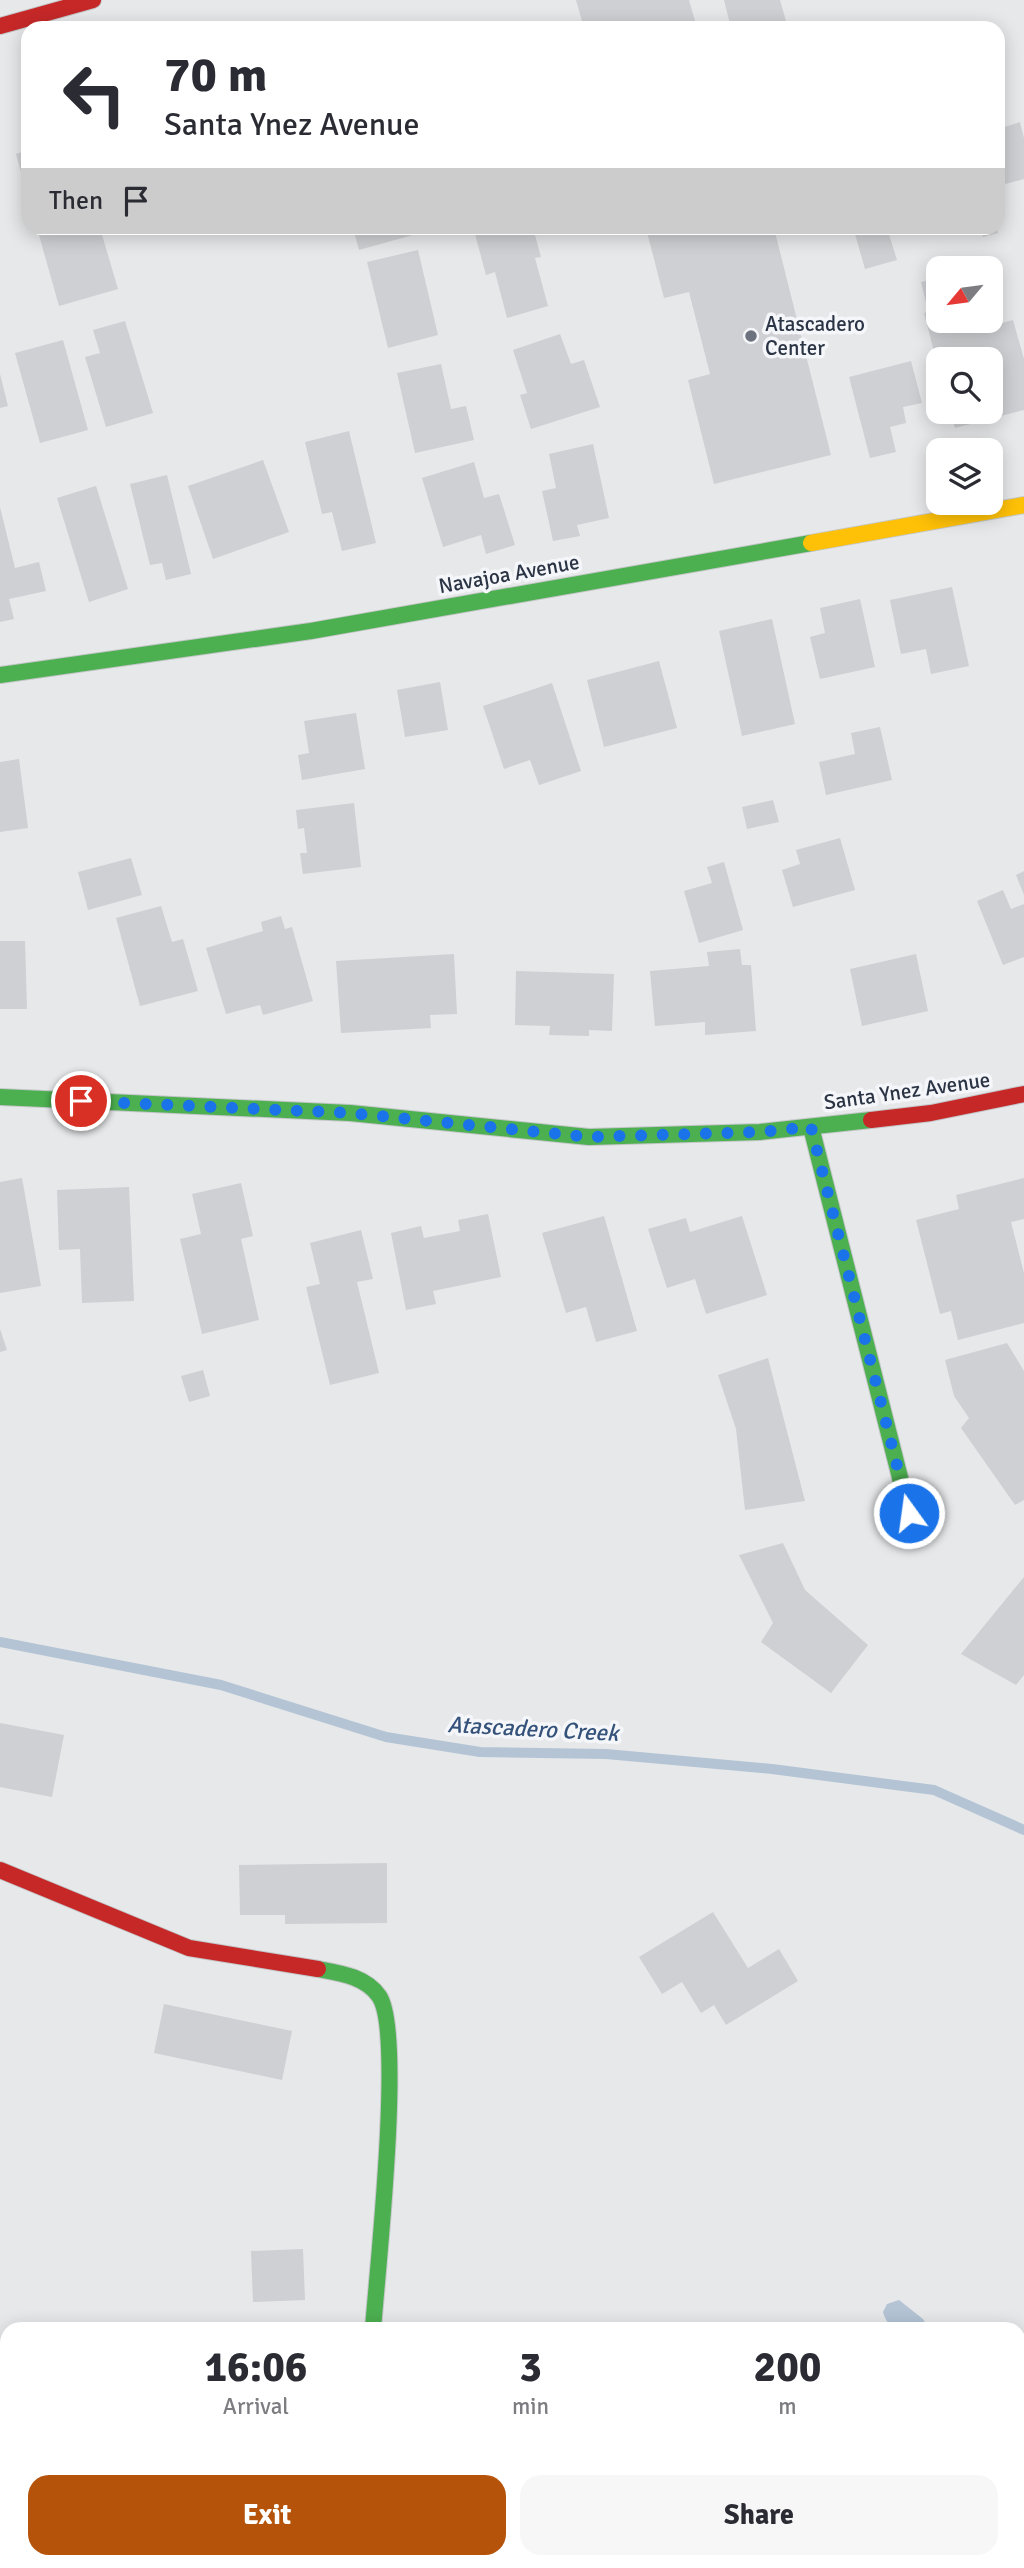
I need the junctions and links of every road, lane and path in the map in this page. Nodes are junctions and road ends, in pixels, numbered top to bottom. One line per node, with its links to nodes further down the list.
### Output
1 (93, 0): 2 (street)
2 (0, 26)
3 (1024, 505): 4 (street, Navajoa Avenue)
4 (0, 675)
5 (1024, 1094): 7 (street, Santa Ynez Avenue)
6 (0, 1097): 7 (street, Santa Ynez Avenue)
7 (811, 1127): 8 (street)
8 (909, 1513)
9 (0, 1870): 10 (street)
10 (373, 2322)

